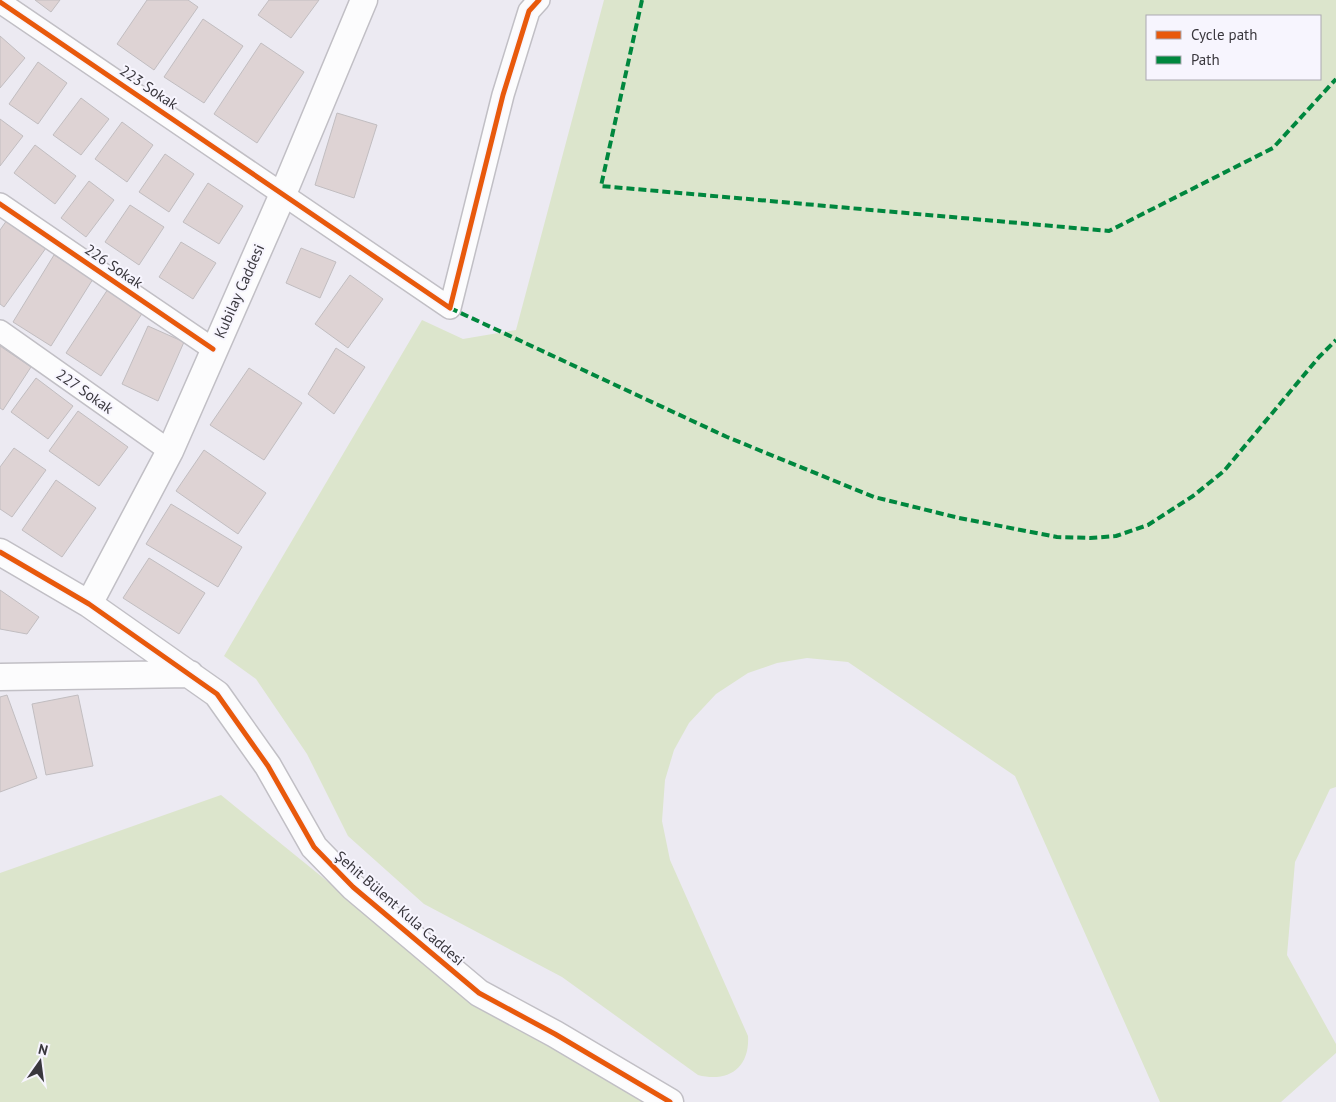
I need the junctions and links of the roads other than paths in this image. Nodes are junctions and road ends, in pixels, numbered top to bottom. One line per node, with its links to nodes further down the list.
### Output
1 (364, 0): 4 (street, Kubilay Caddesi)
2 (540, 0): 4 (street, 223 Sokak)
3 (0, 2): 4 (street, 223 Sokak)
4 (283, 194): 7 (street, Kubilay Caddesi)
5 (0, 204): 7 (street, 226 Sokak)
6 (0, 331): 8 (street, 227 Sokak)
7 (213, 349): 8 (street, Kubilay Caddesi)
8 (170, 451): 10 (street, Kubilay Caddesi)
9 (0, 552): 10 (street, Şehit Bülent Kula Caddesi)
10 (88, 604): 11 (street, Şehit Bülent Kula Caddesi)
11 (190, 674): 12 (street); 13 (street, Şehit Bülent Kula Caddesi)
12 (0, 677)
13 (670, 1102)

